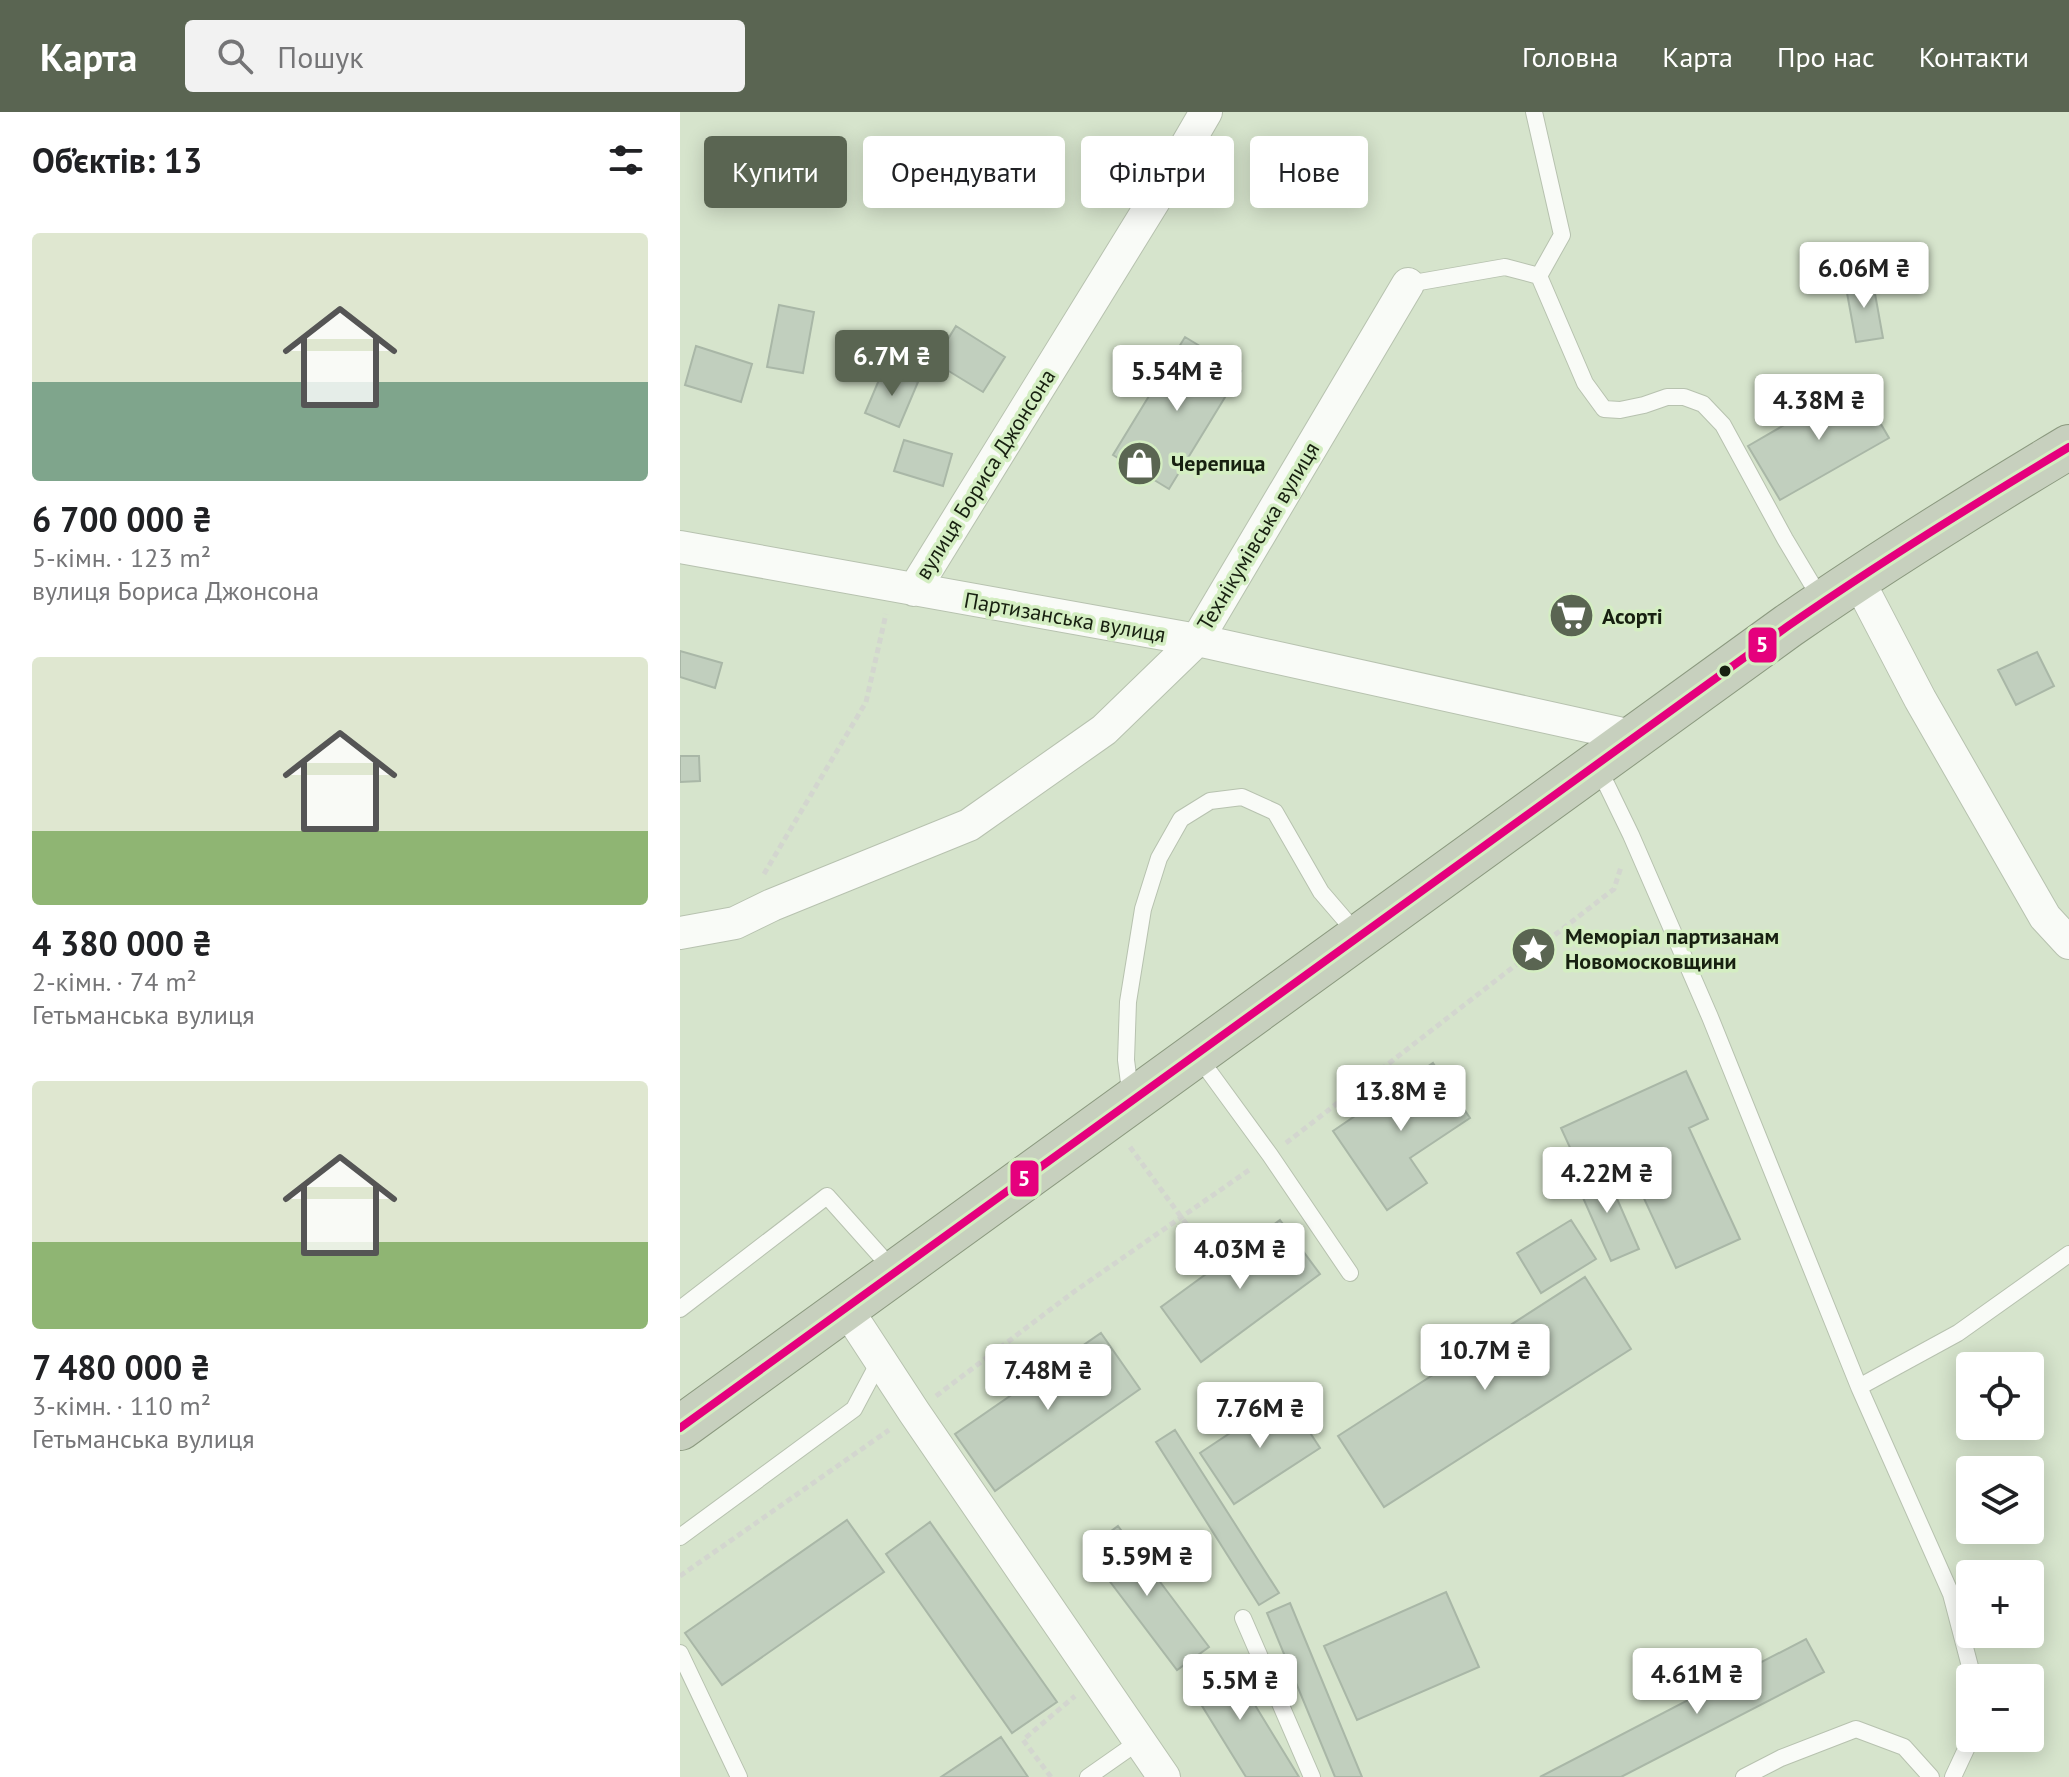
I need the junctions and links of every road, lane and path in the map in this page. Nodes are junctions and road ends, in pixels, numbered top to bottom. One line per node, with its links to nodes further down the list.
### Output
1 (1206, 112): 7 (street, вулиця Бориса Джонсона)
2 (1534, 112): 3 (lane)
3 (1539, 276): 4 (lane); 8 (lane)
4 (1408, 284): 9 (street, Технікумівська вулиця)
5 (2069, 447): 8 (highway)
6 (680, 547): 7 (street, Партизанська вулиця)
7 (903, 588): 9 (street, Партизанська вулиця); 12 (path)
8 (1840, 590): 10 (highway); 15 (street)
9 (1197, 640): 10 (street, Партизанська вулиця); 12 (street, Технікумівська вулиця)
10 (1637, 737): 11 (highway)
11 (1598, 765): 14 (highway); 25 (lane)
12 (735, 923): 13 (street, Технікумівська вулиця)
13 (680, 933)
14 (1359, 936): 16 (highway); 17 (lane)
15 (2069, 943)
16 (1196, 1054): 17 (highway); 21 (lane)
17 (1120, 1110): 19 (path); 20 (highway)
18 (2069, 1254): 25 (lane)
19 (1217, 1266)
20 (895, 1273): 22 (highway); 23 (lane)
21 (1350, 1273)
22 (846, 1308): 24 (street); 27 (highway)
23 (680, 1309)
24 (880, 1360): 26 (street); 28 (lane)
25 (1859, 1387): 32 (lane)
26 (914, 1412): 29 (path); 34 (street)
27 (680, 1428)
28 (680, 1537)
29 (680, 1576)
30 (1243, 1618): 40 (lane)
31 (680, 1653): 36 (lane)
32 (1969, 1664)
33 (1080, 1692): 37 (path)
34 (1138, 1742): 38 (lane); 39 (street)
35 (1965, 1752): 43 (lane)
36 (739, 1777)
37 (1051, 1777)
38 (1088, 1777)
39 (1164, 1777)
40 (1312, 1777)
41 (1744, 1777): 42 (lane)
42 (1931, 1777)
43 (1953, 1777)

